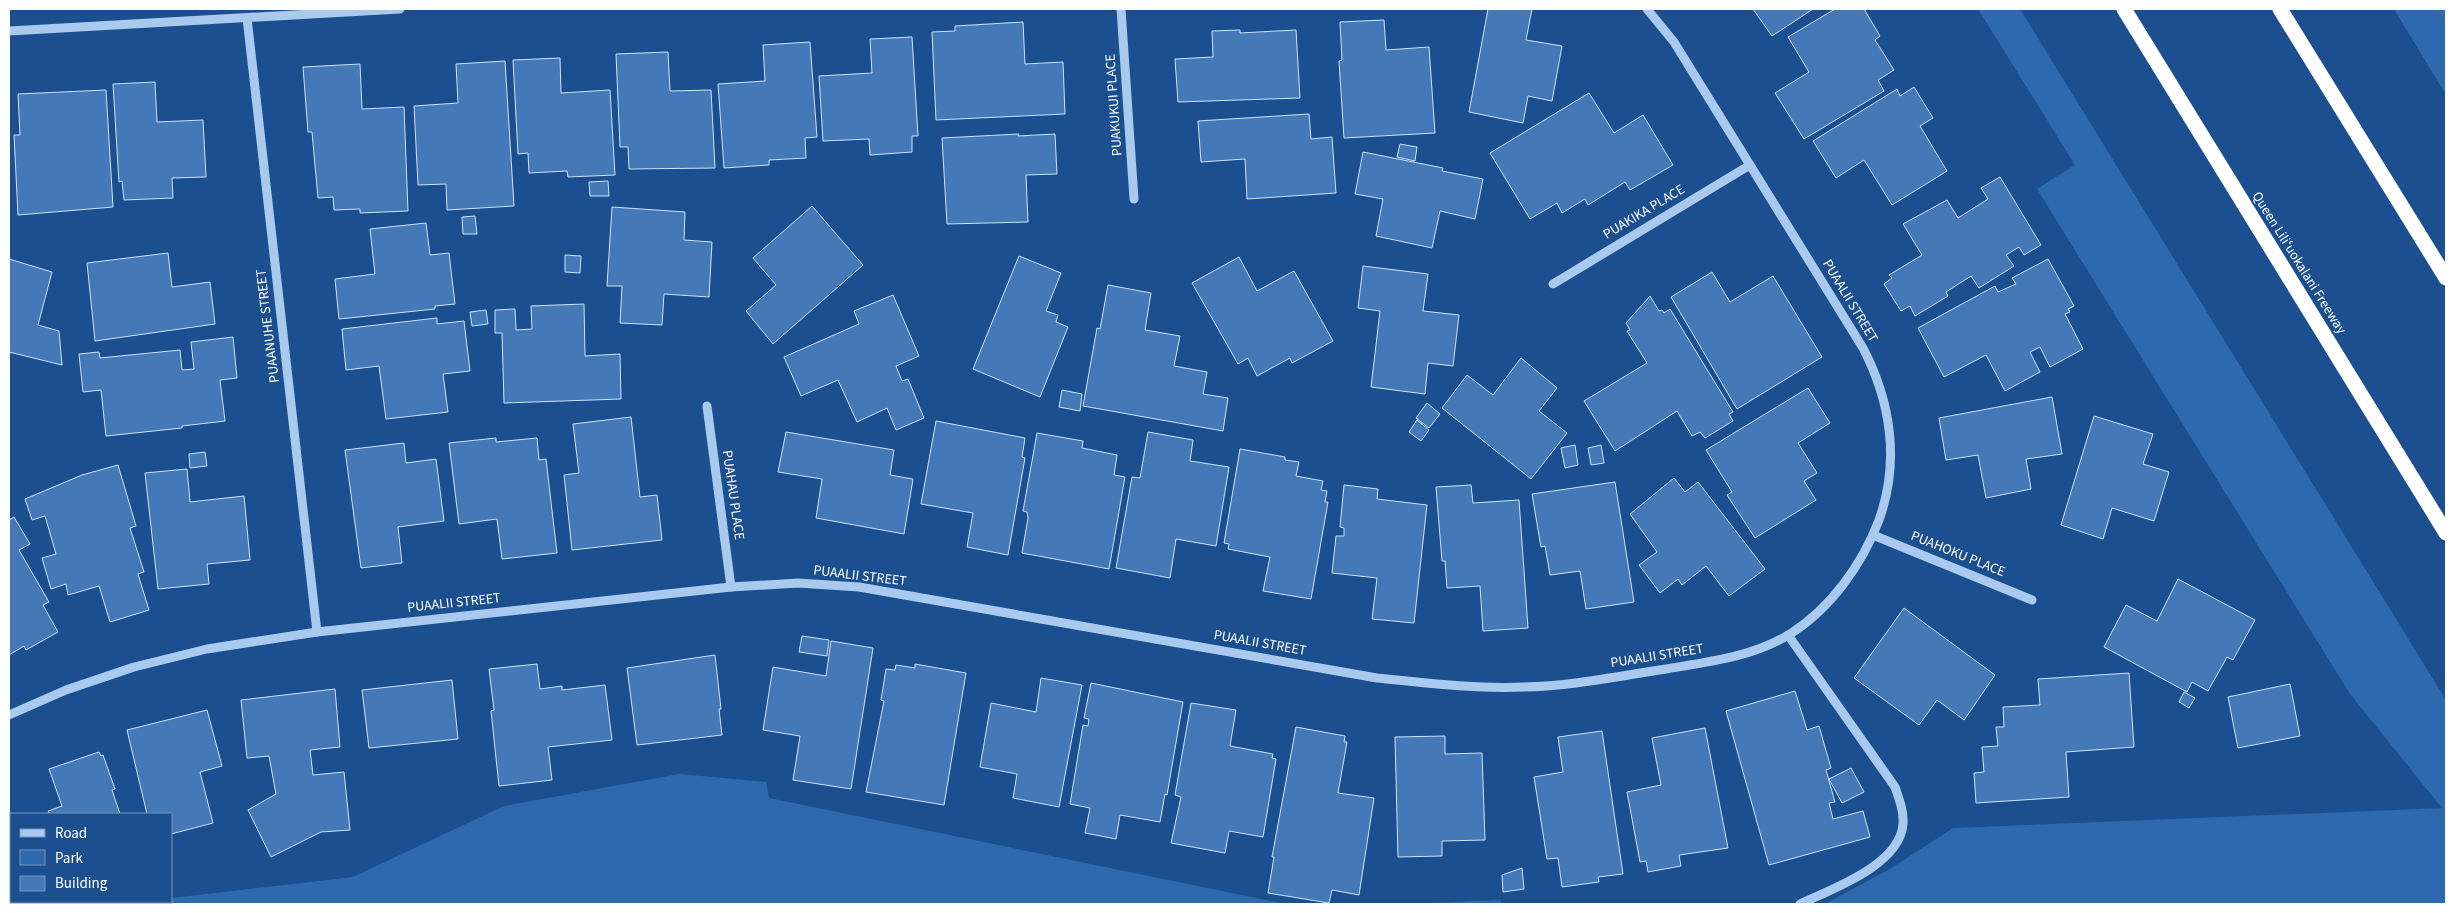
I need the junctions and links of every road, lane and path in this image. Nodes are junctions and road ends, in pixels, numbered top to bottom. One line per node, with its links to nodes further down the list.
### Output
1 (400, 9): 6 (street)
2 (1121, 9): 9 (street, PUAKUKUI PLACE)
3 (1647, 9): 8 (street, PUAALII STREET)
4 (2124, 9): 13 (highway, Queen Liliʻuokalani Freeway)
5 (2280, 9): 10 (highway)
6 (246, 18): 7 (street); 17 (street, PUAANUHE STREET)
7 (9, 32)
8 (1750, 164): 11 (street, PUAKIKA PLACE); 14 (street, PUAALII STREET)
9 (1134, 199)
10 (2446, 278)
11 (1554, 284)
12 (707, 406): 15 (street, PUAHAU PLACE)
13 (2446, 533)
14 (1873, 535): 16 (street, PUAHOKU PLACE); 18 (street, PUAALII STREET)
15 (732, 587): 17 (street, PUAALII STREET); 18 (street, PUAALII STREET)
16 (2032, 600)
17 (317, 632): 19 (street, PUAALII STREET)
18 (1788, 635): 20 (street)
19 (9, 715)
20 (1800, 904)

